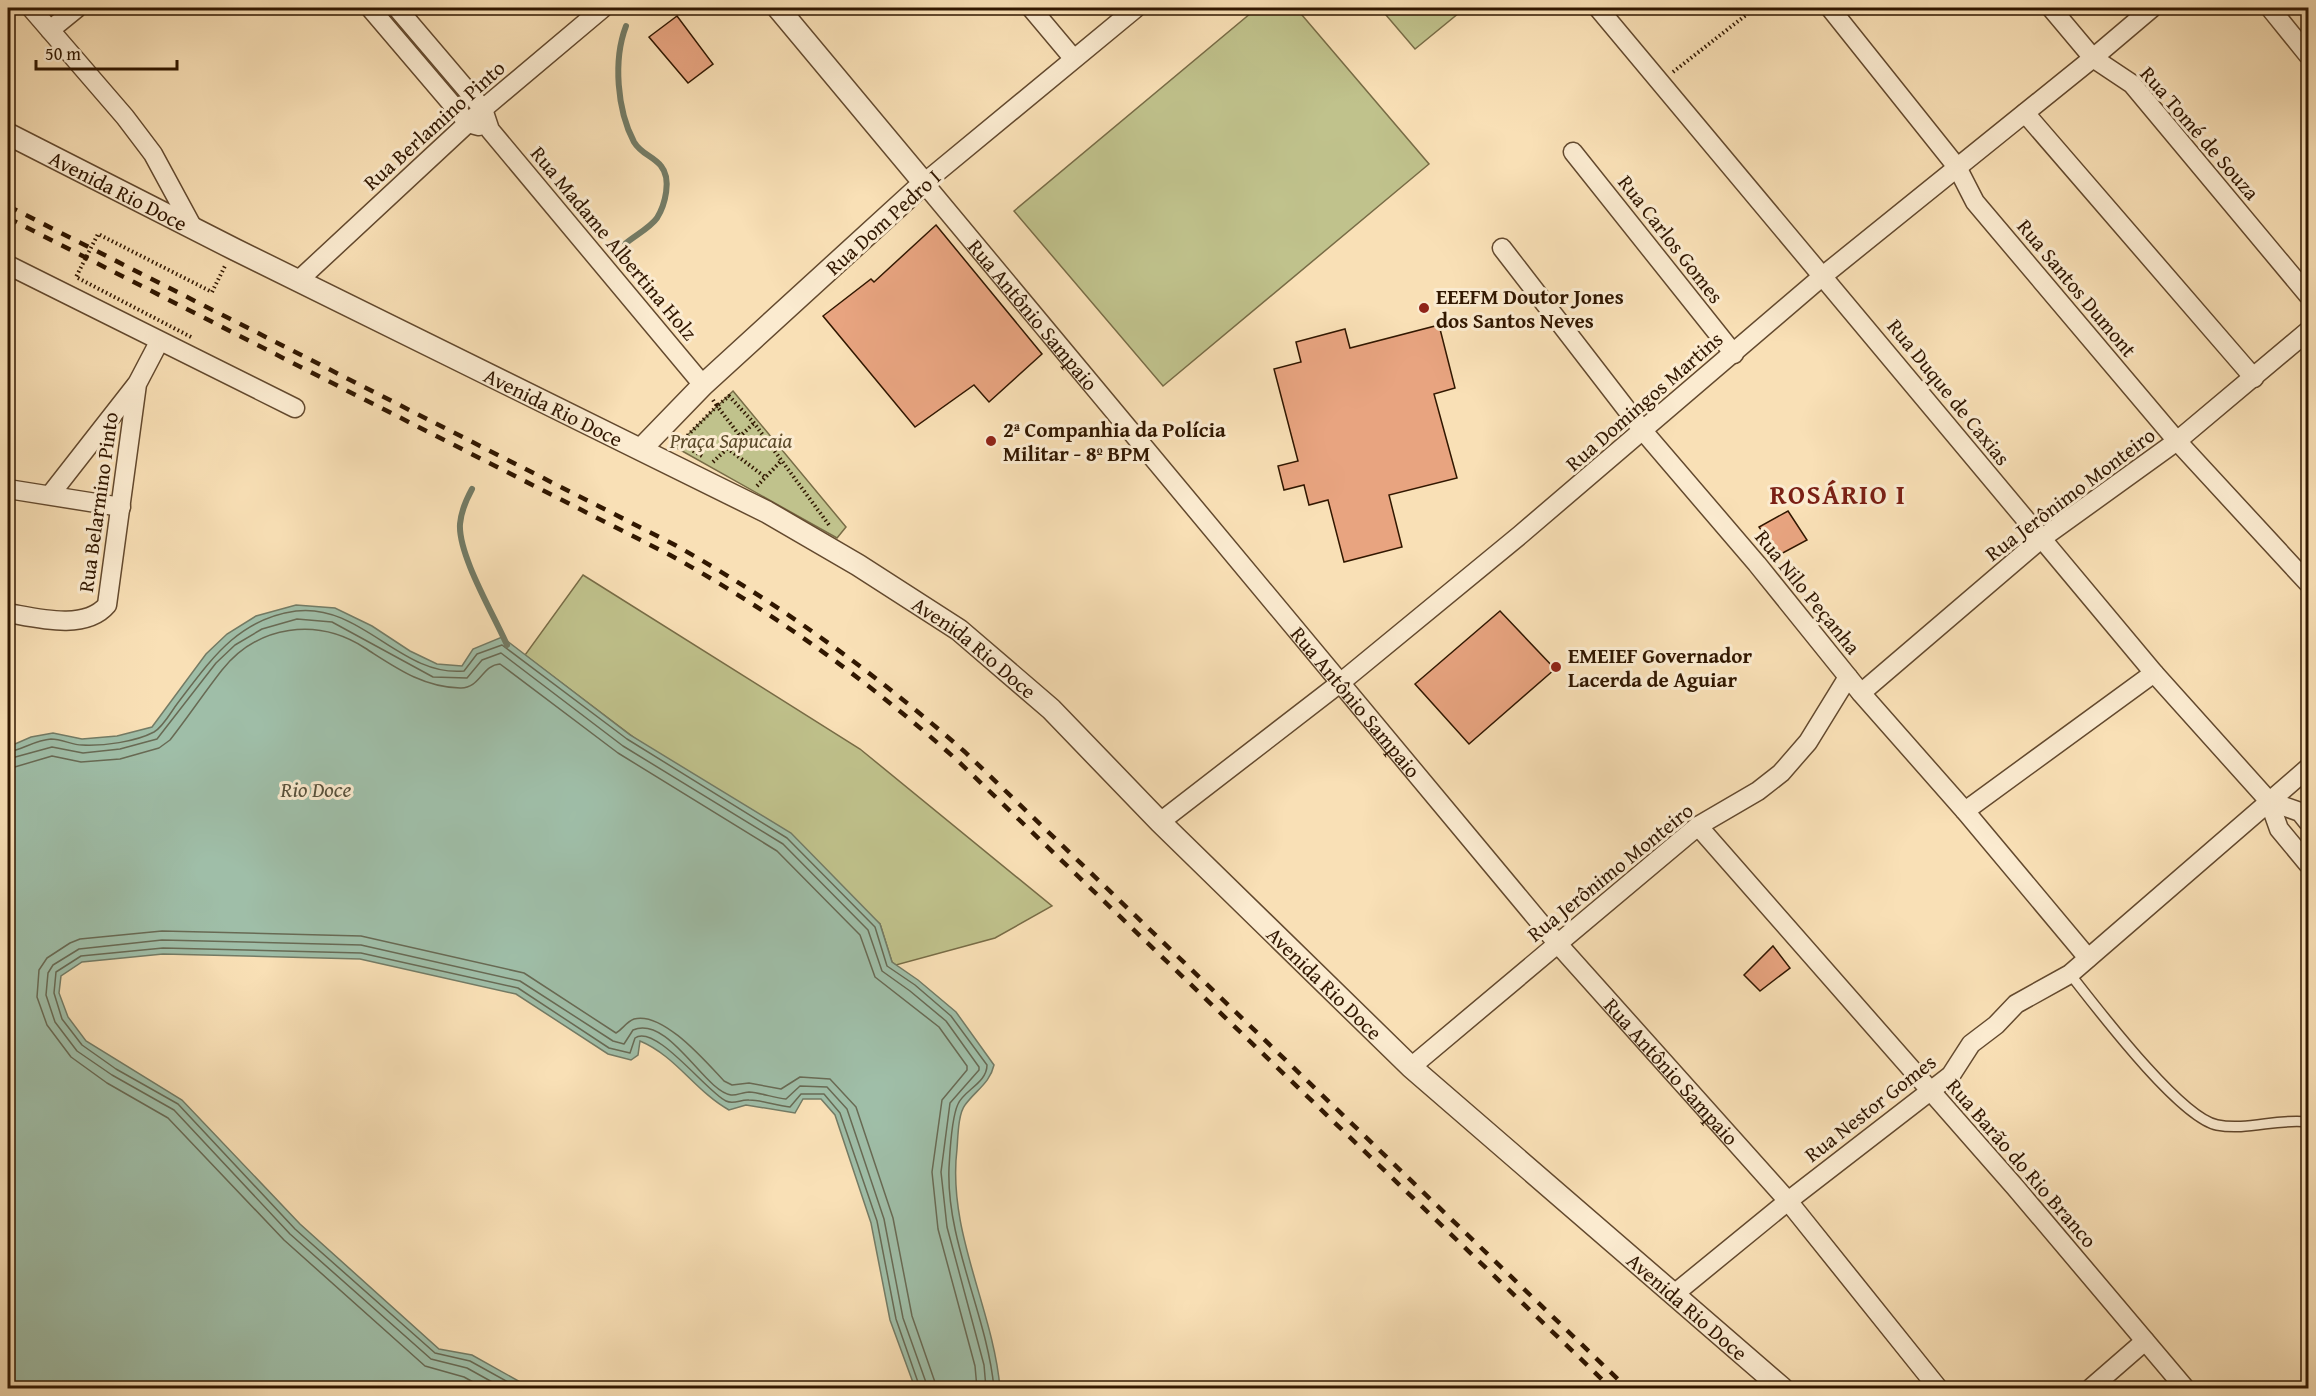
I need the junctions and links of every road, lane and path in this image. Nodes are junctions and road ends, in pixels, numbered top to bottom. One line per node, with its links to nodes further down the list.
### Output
1 (31, 8): 15 (street)
2 (77, 8): 15 (street)
3 (370, 8): 22 (street)
4 (396, 8): 20 (street, Rua Madame Albertina Holz)
5 (603, 8): 20 (street, Rua Berlamino Pinto)
6 (778, 8): 27 (street, Rua Antônio Sampaio)
7 (1031, 8): 17 (street)
8 (1136, 8): 17 (street, Rua Dom Pedro I)
9 (1598, 8): 19 (street, Rua Duque de Caxias)
10 (1755, 8): 19 (path)
11 (1830, 8): 26 (street, Rua Santos Dumont)
12 (2051, 8): 18 (street, Rua Tomé de Souza)
13 (2152, 8): 18 (street, Rua Domingos Martins)
14 (2270, 8): 16 (street)
15 (50, 30): 28 (street)
16 (2308, 56)
17 (1073, 58): 27 (street, Rua Dom Pedro I)
18 (2093, 58): 21 (street, Rua Domingos Martins); 34 (street, Rua Tomé de Souza)
19 (1658, 83): 32 (street, Rua Duque de Caxias)
20 (483, 109): 22 (street, Rua Berlamino Pinto); 23 (street, Rua Madame Albertina Holz)
21 (2025, 113): 26 (street, Rua Domingos Martins); 39 (street)
22 (468, 123): 23 (street); 33 (street, Rua Berlamino Pinto)
23 (490, 130): 41 (street, Rua Madame Albertina Holz)
24 (8, 134): 28 (street, Avenida Rio Doce)
25 (1574, 152): 38 (street, Rua Carlos Gomes)
26 (1957, 167): 32 (street, Rua Domingos Martins); 47 (street, Rua Santos Dumont)
27 (924, 183): 41 (street, Rua Dom Pedro I); 66 (street, Rua Antônio Sampaio)
28 (192, 226): 30 (street, Avenida Rio Doce)
29 (1502, 248): 45 (street, Rua Nilo Peçanha)
30 (234, 249): 33 (street, Avenida Rio Doce); 36 (path, bridge)
31 (8, 265): 37 (street)
32 (1824, 275): 38 (street, Rua Domingos Martins); 61 (street, Rua Duque de Caxias)
33 (300, 279): 49 (street, Avenida Rio Doce)
34 (2308, 295)
35 (2308, 332): 39 (street, Rua Jerônimo Monteiro)
36 (191, 337)
37 (159, 342): 40 (street, Rua Belarmino Pinto); 43 (street)
38 (1734, 354): 45 (street, Rua Domingos Martins)
39 (2253, 378): 47 (street, Rua Jerônimo Monteiro)
40 (137, 384): 58 (street); 59 (street, Rua Belarmino Pinto)
41 (703, 385): 49 (street, Rua Dom Pedro I)
42 (717, 406): 44 (path); 46 (path); 51 (path)
43 (295, 408)
44 (754, 423): 46 (path); 50 (path)
45 (1644, 432): 65 (street, Rua Nilo Peçanha); 66 (street, Rua Domingos Martins)
46 (740, 436): 48 (path)
47 (2177, 441): 61 (street, Rua Jerônimo Monteiro); 62 (street, Rua Santos Dumont)
48 (727, 448): 51 (path); 53 (path)
49 (641, 449): 71 (street, Avenida Rio Doce)
50 (782, 460): 53 (path); 60 (path)
51 (712, 462): 52 (path)
52 (721, 467)
53 (765, 477): 55 (path)
54 (747, 481): 55 (path)
55 (756, 486): 57 (path)
56 (8, 489): 58 (street)
57 (766, 491)
58 (50, 495): 59 (street)
59 (121, 507): 63 (street, Rua Belarmino Pinto)
60 (812, 517)
61 (2041, 539): 64 (street, Rua Duque de Caxias); 67 (street, Rua Jerônimo Monteiro)
62 (2308, 583)
63 (8, 613)
64 (2154, 673): 69 (street, Rua Duque de Caxias); 70 (street)
65 (1848, 676): 67 (street, Rua Nilo Peçanha); 73 (street, Rua Jerônimo Monteiro)
66 (1340, 683): 71 (street, Rua Domingos Martins); 75 (street, Rua Antônio Sampaio)
67 (1861, 693): 70 (street, Rua Nilo Peçanha)
68 (2308, 768): 69 (street, Rua Nestor Gomes)
69 (2269, 801): 72 (street, Rua Duque de Caxias); 74 (street, Rua Duque de Caxias); 76 (street, Rua Nestor Gomes)
70 (1965, 811): 76 (street, Rua Nilo Peçanha)
71 (1160, 822): 78 (street, Avenida Rio Doce)
72 (2308, 822)
73 (1698, 825): 75 (street, Rua Jerônimo Monteiro); 79 (street, Rua Barão do Rio Branco)
74 (2308, 864)
75 (1557, 943): 78 (street, Rua Jerônimo Monteiro); 81 (street, Rua Antônio Sampaio)
76 (2088, 958): 77 (street, Rua Nestor Gomes)
77 (2070, 974): 79 (street, Rua Nestor Gomes); 80 (lane)
78 (1411, 1067): 82 (street, Avenida Rio Doce)
79 (1930, 1092): 81 (street, Rua Nestor Gomes); 83 (street, Rua Barão do Rio Branco)
80 (2308, 1122)
81 (1788, 1201): 82 (street, Rua Nestor Gomes); 85 (street, Rua Antônio Sampaio)
82 (1673, 1296): 84 (street, Avenida Rio Doce)
83 (2145, 1341): 86 (street); 87 (street, Rua Barão do Rio Branco)
84 (1782, 1389)
85 (1938, 1389)
86 (2091, 1389)
87 (2185, 1389)

